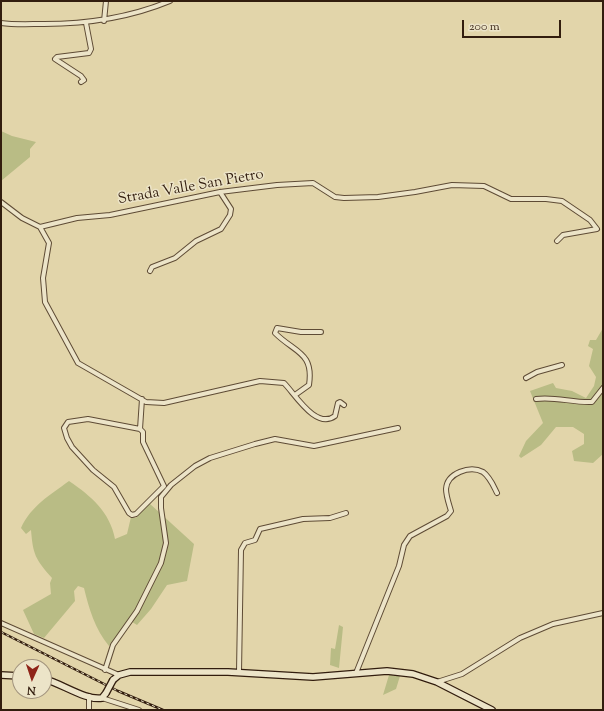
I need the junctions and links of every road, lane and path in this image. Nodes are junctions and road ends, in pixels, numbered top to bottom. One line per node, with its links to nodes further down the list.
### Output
1 (106, 1): 3 (street)
2 (170, 1): 3 (street)
3 (104, 21): 5 (street)
4 (1, 23): 5 (street)
5 (86, 23): 6 (street)
6 (81, 82)
7 (220, 192): 9 (street, Strada Valle San Pietro); 10 (street, Strada Valle San Pietro); 11 (street)
8 (1, 202): 9 (street)
9 (40, 227): 17 (street)
10 (557, 240)
11 (150, 271)
12 (321, 332): 16 (street)
13 (562, 365): 14 (street)
14 (526, 378)
15 (603, 388): 18 (street)
16 (295, 395): 17 (street); 19 (street)
17 (142, 399): 21 (street)
18 (536, 399)
19 (344, 405)
20 (398, 428): 23 (street)
21 (140, 429): 22 (street); 22 (street)
22 (164, 484): 23 (street)
23 (171, 486): 28 (street)
24 (497, 493): 30 (street)
25 (346, 513): 29 (street)
26 (603, 613): 36 (street)
27 (1, 623): 28 (street)
28 (105, 670): 31 (street); 34 (street)
29 (239, 672): 30 (street); 31 (street)
30 (356, 673): 36 (street)
31 (120, 674): 34 (street)
32 (1, 675): 33 (street)
33 (12, 676)
34 (113, 680): 38 (street, bridge)
35 (52, 682): 37 (street)
36 (437, 682): 41 (street)
37 (88, 696): 38 (street); 39 (street)
38 (102, 698): 40 (street)
39 (89, 710)
40 (139, 710)
41 (492, 710)

